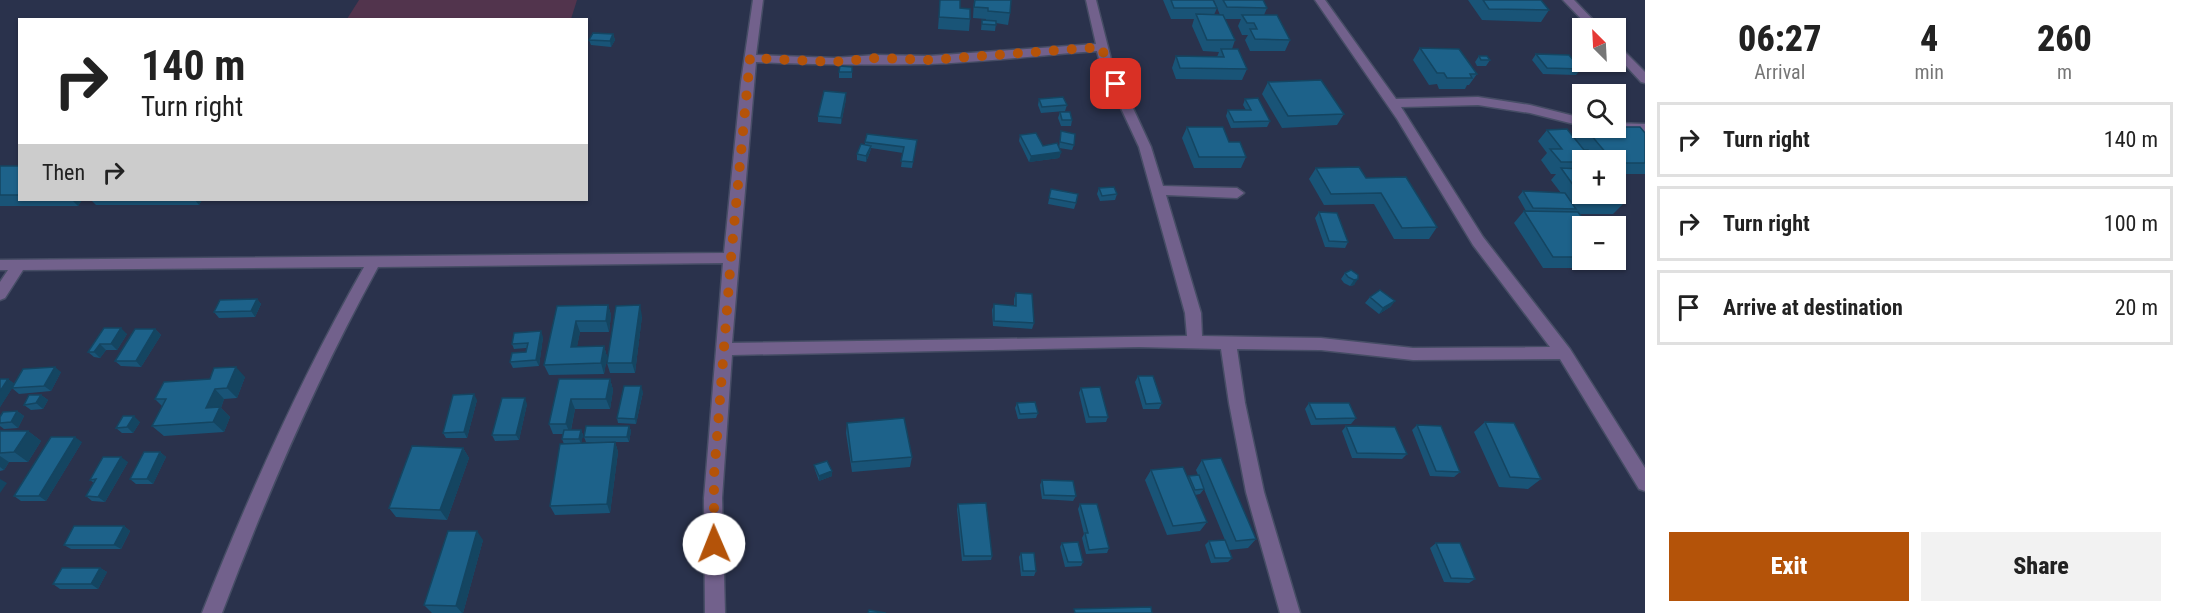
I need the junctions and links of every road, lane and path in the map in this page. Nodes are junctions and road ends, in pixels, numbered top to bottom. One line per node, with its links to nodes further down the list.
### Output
1 (758, 0): 7 (street)
2 (1091, 0): 6 (street)
3 (1320, 0): 10 (street)
4 (1568, 0): 5 (street)
5 (1586, 18)
6 (1102, 47): 7 (street); 14 (street)
7 (750, 58): 16 (street)
8 (1626, 59): 9 (street)
9 (1645, 79)
10 (1393, 103): 11 (street); 24 (street)
11 (1572, 120)
12 (1626, 127): 13 (street)
13 (1645, 128)
14 (1158, 190): 15 (street); 21 (street)
15 (1237, 194)
16 (731, 258): 17 (street); 23 (street)
17 (375, 260): 18 (street); 26 (street)
18 (19, 264): 19 (street); 20 (street)
19 (0, 265)
20 (0, 294)
21 (1195, 341): 22 (street); 23 (street)
22 (1228, 342): 24 (street); 28 (street)
23 (724, 348): 27 (street)
24 (1564, 353): 25 (street)
25 (1645, 483)
26 (212, 613)
27 (715, 613)
28 (1290, 613)

